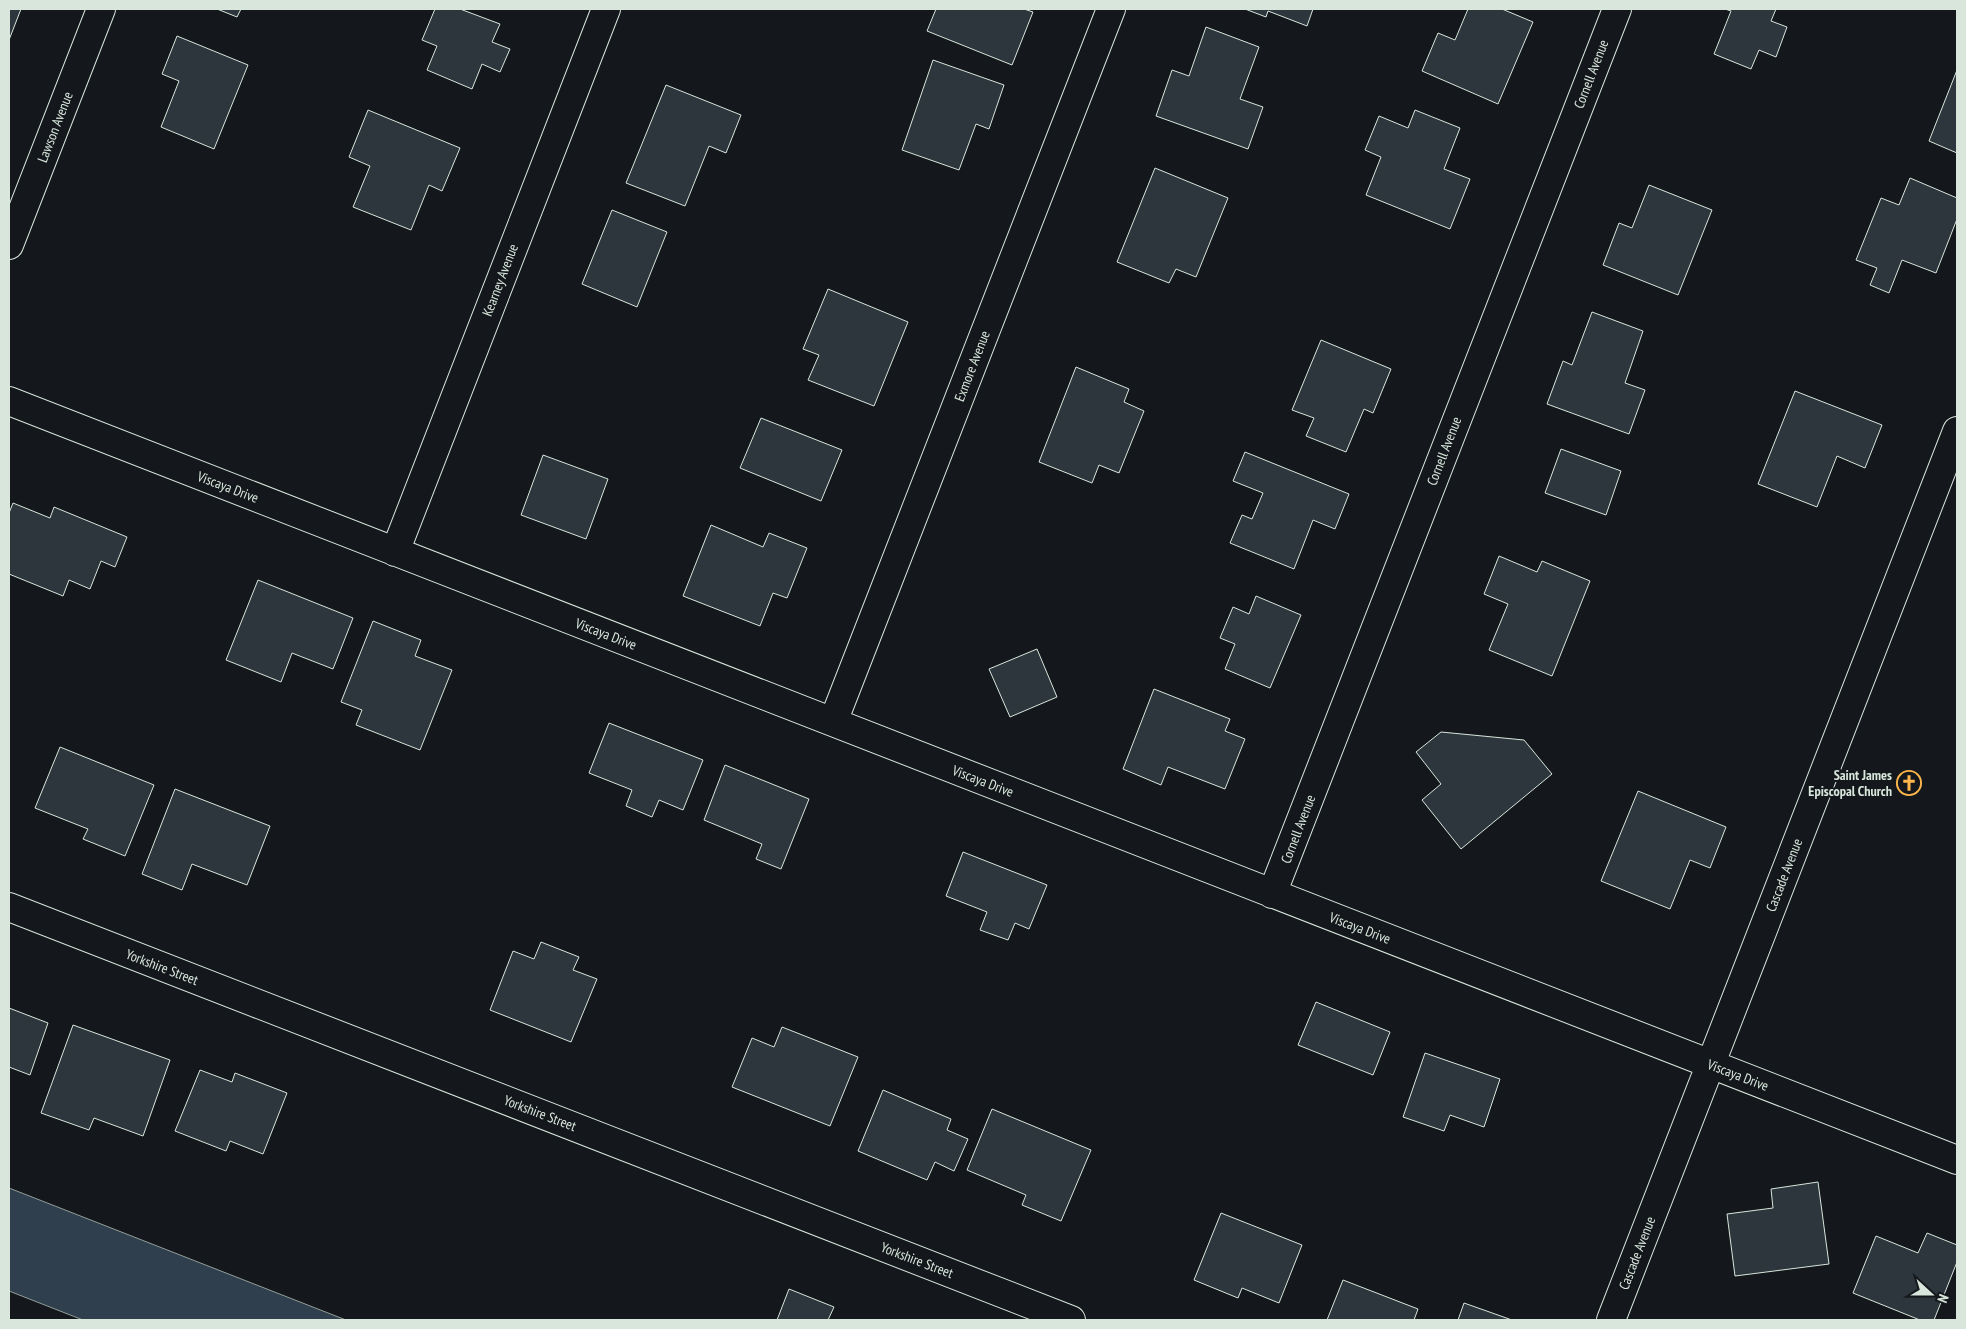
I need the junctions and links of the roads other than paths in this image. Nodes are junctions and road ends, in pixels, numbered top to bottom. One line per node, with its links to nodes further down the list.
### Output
1 (101, 9): 5 (street, Lawson Avenue)
2 (606, 9): 8 (street, Kearney Avenue)
3 (1111, 9): 9 (street, Exmore Avenue)
4 (1617, 9): 10 (street, Cornell Avenue)
5 (9, 245)
6 (9, 401): 8 (street, Viscaya Drive)
7 (1957, 431): 12 (street, Cascade Avenue)
8 (395, 552): 9 (street, Viscaya Drive)
9 (833, 722): 10 (street, Viscaya Drive)
10 (1272, 894): 12 (street, Viscaya Drive)
11 (9, 907): 14 (street, Yorkshire Street)
12 (1711, 1064): 13 (street, Viscaya Drive); 15 (street, Cascade Avenue)
13 (1957, 1160)
14 (1071, 1320)
15 (1611, 1320)

